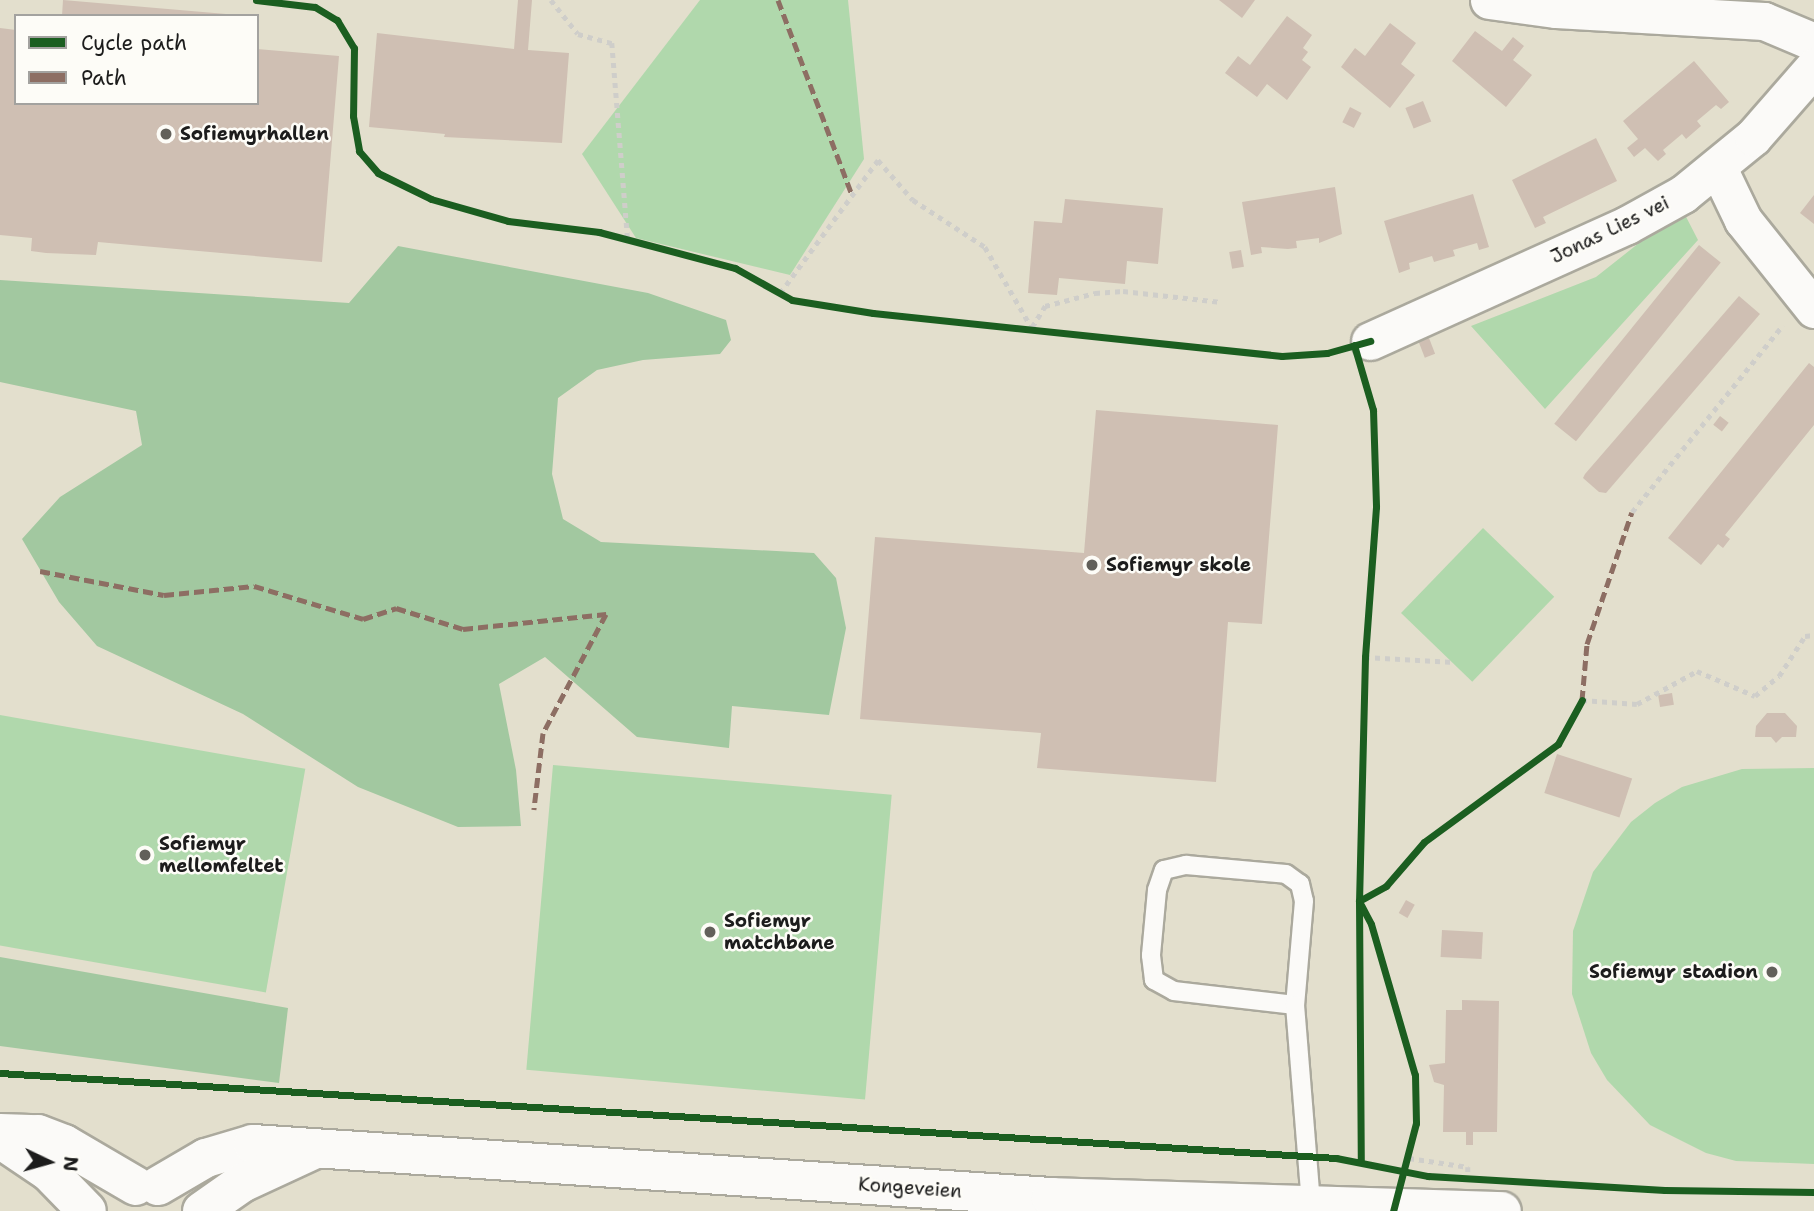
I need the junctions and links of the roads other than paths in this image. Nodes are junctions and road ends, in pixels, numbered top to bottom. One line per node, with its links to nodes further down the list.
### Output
1 (1489, 0): 2 (street)
2 (1814, 42)
3 (1814, 67): 4 (street, Jonas Lies vei)
4 (1717, 168): 5 (street); 6 (street, Jonas Lies vei)
5 (1808, 304)
6 (1370, 341)
7 (1295, 1005): 7 (lane); 12 (lane)
8 (0, 1133): 11 (main road)
9 (0, 1139): 13 (main road)
10 (319, 1147): 11 (main road, Kongeveien); 12 (main road, Kongeveien); 16 (main road, Kongeveien)
11 (147, 1186): 14 (main road, Kongeveien); 15 (main road)
12 (1327, 1208): 17 (main road, Kongeveien)
13 (88, 1211)
14 (107, 1211)
15 (188, 1211)
16 (202, 1211)
17 (1502, 1211)

